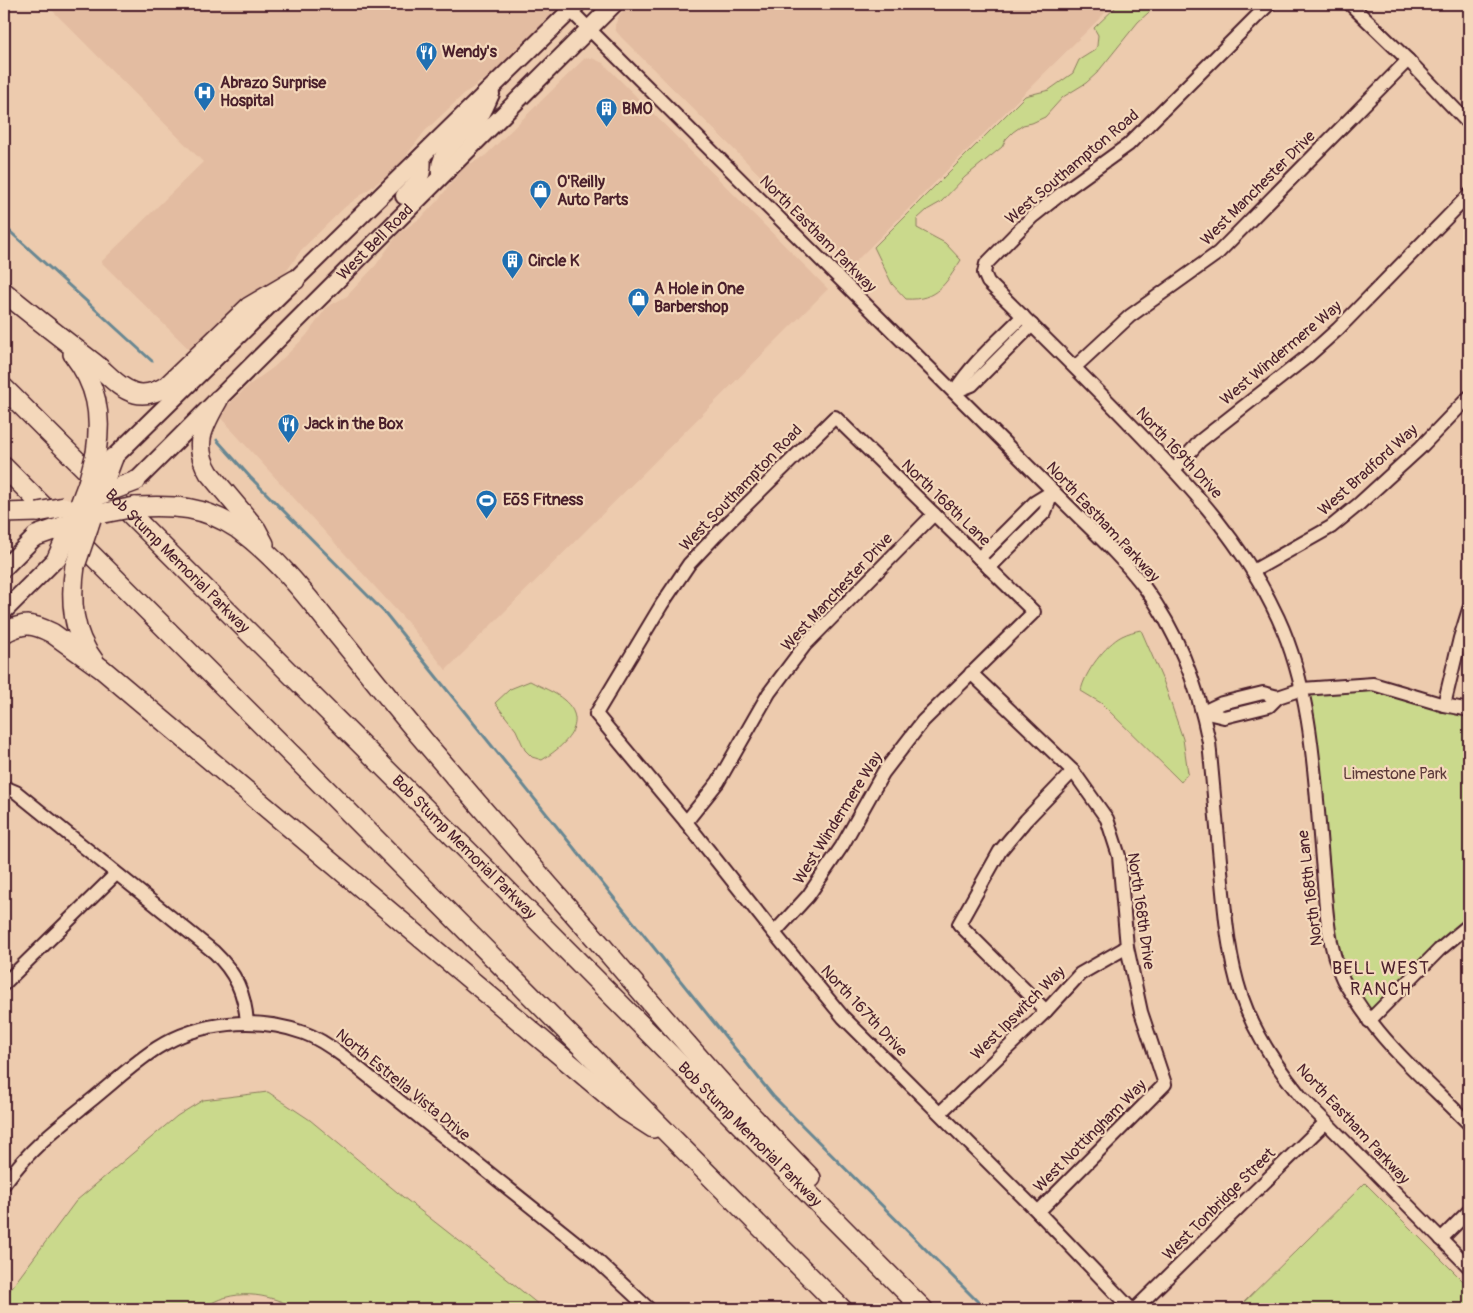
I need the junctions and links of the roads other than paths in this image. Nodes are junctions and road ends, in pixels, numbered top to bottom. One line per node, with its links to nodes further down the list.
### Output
1 (614, 4): 5 (main road, West Bell Road)
2 (1269, 4): 13 (street, West Southampton Road)
3 (1350, 4): 6 (street)
4 (573, 7): 5 (street, North Eastham Parkway); 7 (main road, West Bell Road)
5 (589, 29): 10 (main road, West Bell Road); 20 (street, North Eastham Parkway)
6 (1408, 60): 8 (street); 18 (street, West Manchester Drive)
7 (496, 84): 9 (main road, West Bell Road); 10 (main road)
8 (1469, 124)
9 (422, 156): 12 (main road); 14 (main road, West Bell Road)
10 (440, 176): 12 (main road, West Bell Road)
11 (1469, 195): 26 (street, West Windermere Way)
12 (345, 272): 22 (main road, West Bell Road)
13 (984, 273): 16 (street, North 169th Drive)
14 (295, 280): 17 (highway); 24 (main road, West Bell Road)
15 (4, 292): 17 (highway)
16 (1028, 321): 18 (street, North 169th Drive); 20 (street)
17 (61, 339): 29 (highway, bridge)
18 (1075, 367): 26 (street, North 169th Drive)
19 (4, 388): 73 (highway, Bob Stump Memorial Parkway)
20 (954, 392): 28 (street, North Eastham Parkway)
21 (1469, 397): 38 (street, West Bradford Way)
22 (218, 400): 27 (main road, West Bell Road); 33 (highway)
23 (835, 416): 31 (street, North 168th Lane); 49 (street, West Southampton Road)
24 (113, 458): 29 (highway, bridge)
25 (4, 467): 65 (highway)
26 (1174, 470): 38 (street, North 169th Drive)
27 (136, 481): 29 (highway, bridge)
28 (1053, 491): 35 (street); 37 (street); 48 (street, North Eastham Parkway)
29 (86, 508): 30 (highway, bridge); 32 (highway, bridge); 33 (highway, bridge); 34 (highway, bridge); 43 (highway, bridge)
30 (8, 513)
31 (934, 514): 35 (street, North 168th Lane); 52 (street, West Manchester Drive)
32 (36, 536): 36 (main road)
33 (269, 554): 74 (highway)
34 (57, 558): 40 (main road)
35 (979, 558): 37 (street, North 168th Lane)
36 (4, 568)
37 (989, 568): 41 (street, North 168th Lane)
38 (1253, 571): 45 (street, North 169th Drive)
39 (1469, 609): 46 (street)
40 (4, 611)
41 (1034, 612): 44 (street, West Windermere Way)
42 (4, 633): 43 (highway)
43 (102, 670): 65 (highway)
44 (971, 672): 50 (street, North 168th Drive); 55 (street, West Windermere Way)
45 (1302, 689): 46 (street); 48 (street); 59 (street, North 168th Lane)
46 (1444, 705): 47 (street)
47 (1469, 710)
48 (1203, 712): 64 (street, North Eastham Parkway)
49 (596, 714): 52 (street, North 167th Drive)
50 (1073, 771): 56 (street, North 168th Drive); 58 (street)
51 (7, 790): 53 (street)
52 (686, 822): 55 (street, North 167th Drive)
53 (116, 874): 57 (street); 60 (street)
54 (1469, 925): 59 (street)
55 (774, 934): 62 (street, North 167th Drive)
56 (1127, 947): 58 (street, West Ipswitch Way); 61 (street, North 168th Drive)
57 (4, 984)
58 (1046, 1011): 62 (street, West Ipswitch Way)
59 (1369, 1021): 63 (street, North 168th Lane)
60 (247, 1023): 66 (street, North Estrella Vista Drive); 71 (street, North Estrella Vista Drive)
61 (1165, 1084): 68 (street, West Nottingham Way)
62 (940, 1113): 68 (street, North 167th Drive)
63 (1468, 1121)
64 (1325, 1122): 69 (street, North Eastham Parkway); 76 (street, West Tonbridge Street)
65 (682, 1146): 72 (highway)
66 (4, 1184)
67 (1469, 1211): 69 (street)
68 (1038, 1212): 75 (street, North 167th Drive)
69 (1441, 1239): 70 (street, North Eastham Parkway)
70 (1469, 1267)
71 (649, 1309)
72 (842, 1309)
73 (923, 1309)
74 (931, 1309)
75 (1131, 1309)
76 (1135, 1309)

